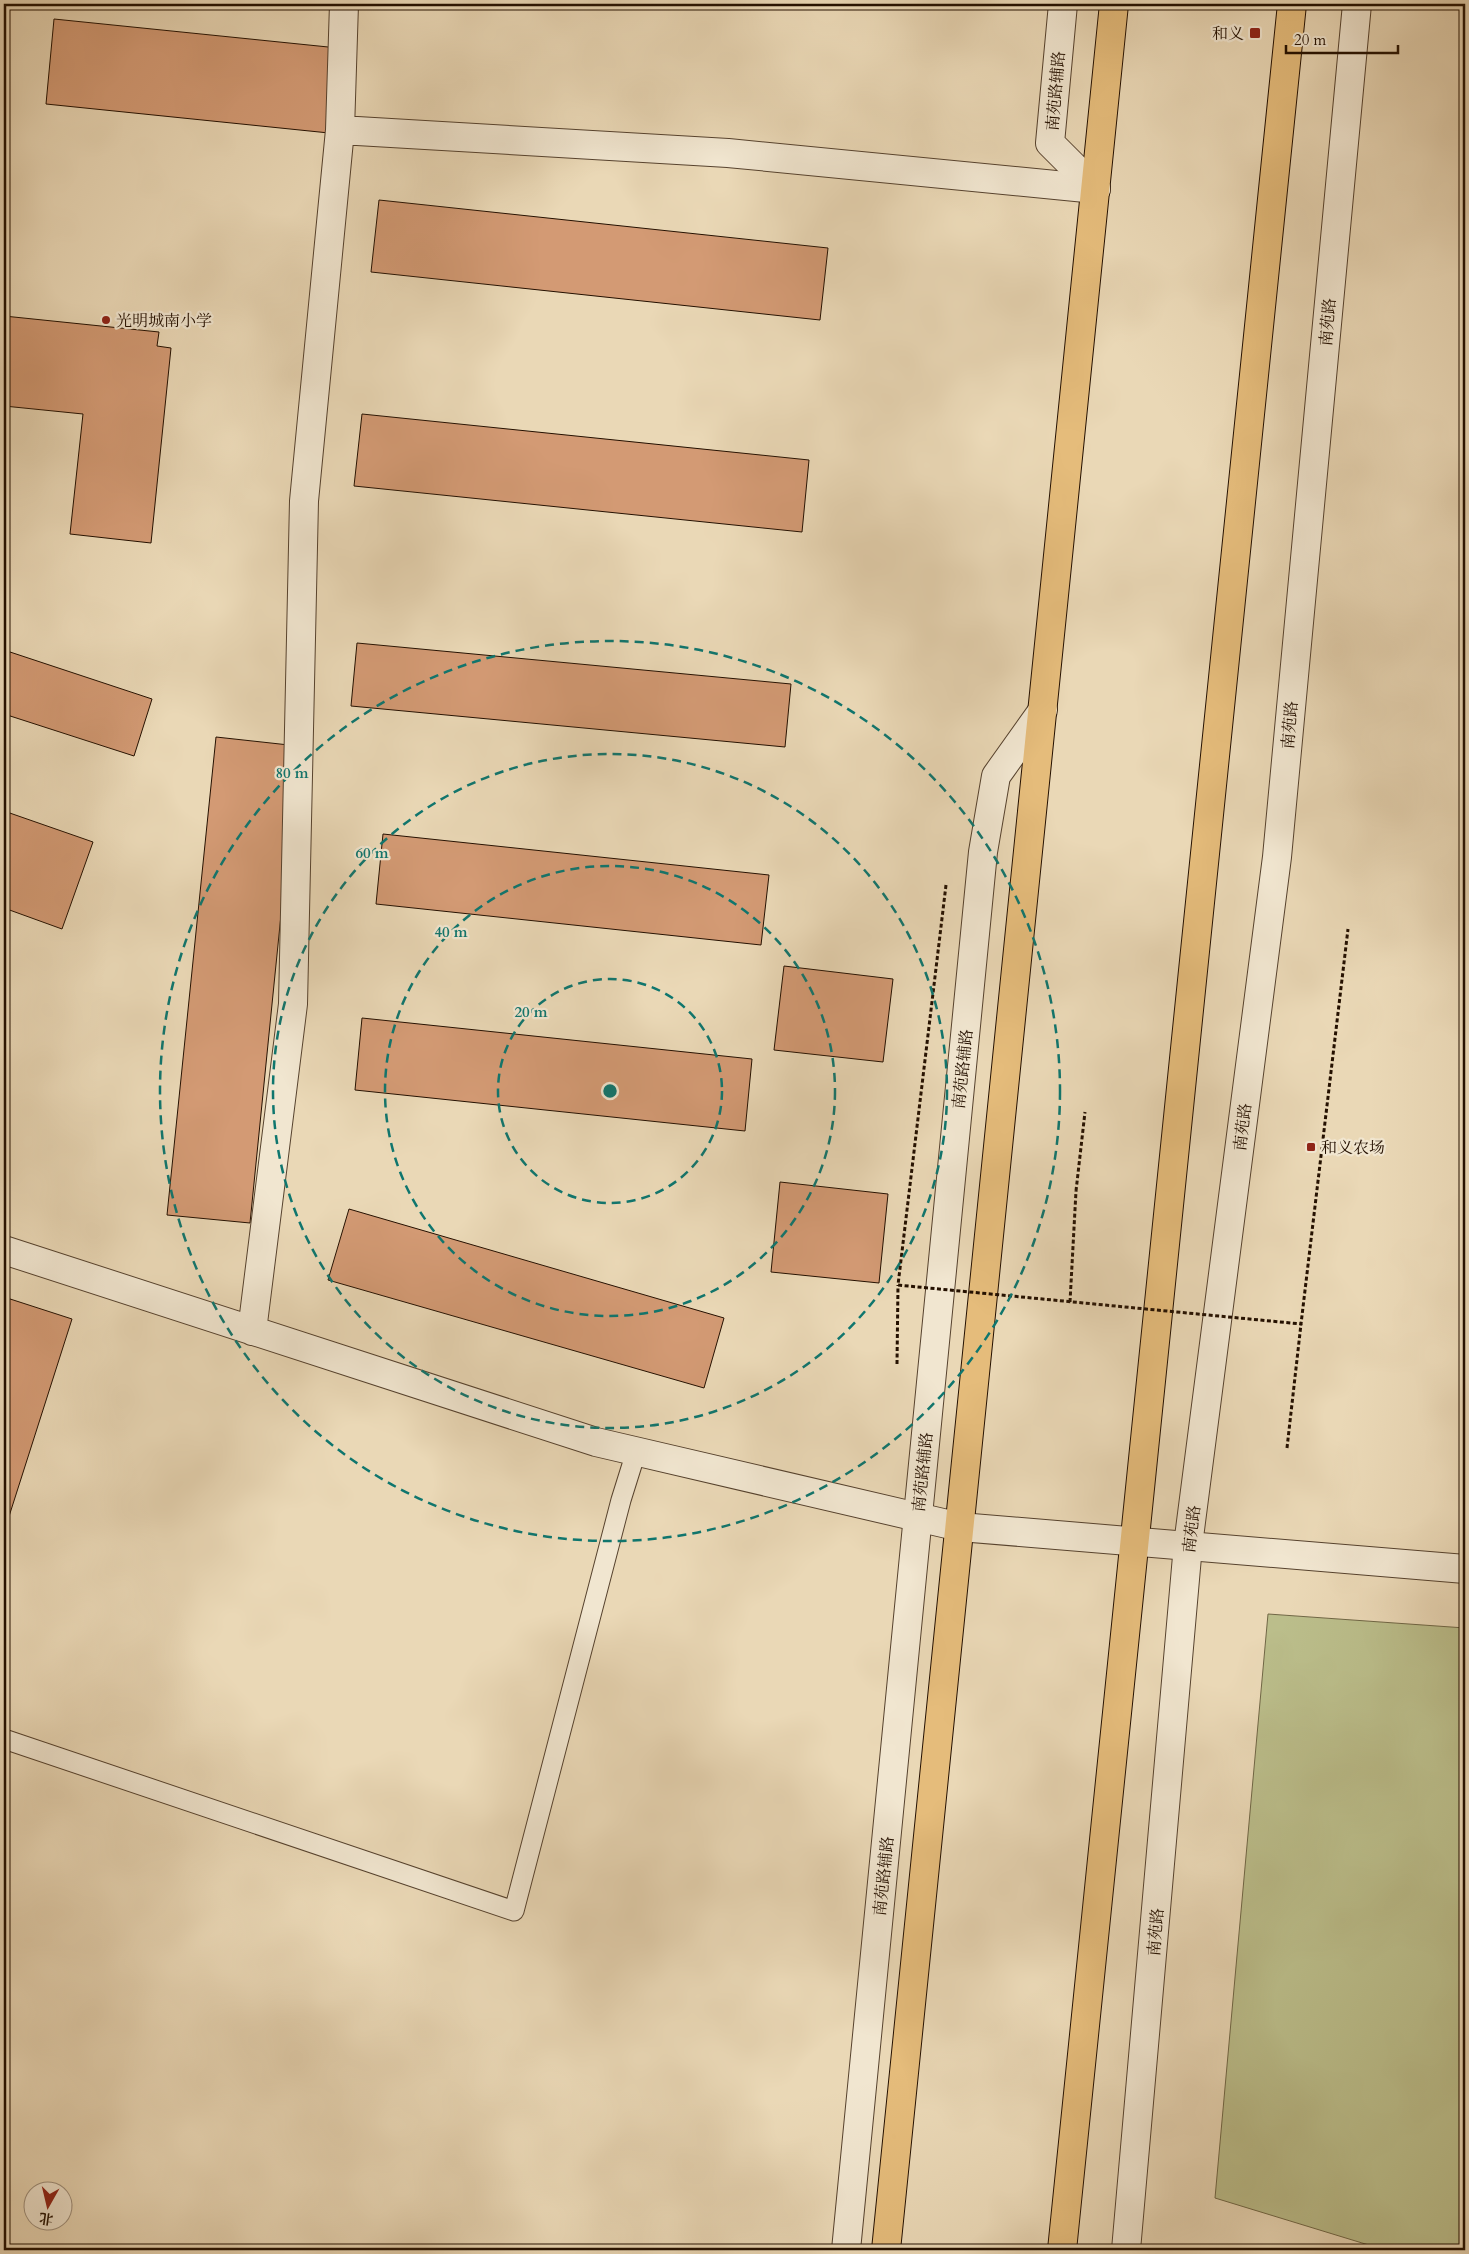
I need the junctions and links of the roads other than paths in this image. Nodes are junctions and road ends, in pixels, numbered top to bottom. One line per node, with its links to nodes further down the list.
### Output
1 (344, 4): 6 (street)
2 (1063, 4): 7 (street, 南苑路辅路)
3 (1114, 4): 7 (highway)
4 (1292, 4): 14 (highway)
5 (1357, 4): 15 (street, 南苑路)
6 (340, 130): 7 (street); 10 (street)
7 (1096, 189): 8 (highway)
8 (1043, 710): 12 (street, 南苑路辅路); 13 (highway)
9 (4, 1250): 10 (street)
10 (252, 1331): 11 (street)
11 (636, 1452): 12 (street); 17 (lane)
12 (918, 1517): 13 (street); 18 (street, 南苑路辅路)
13 (960, 1527): 14 (street); 19 (highway)
14 (1135, 1540): 15 (street); 20 (highway)
15 (1188, 1545): 16 (street); 21 (street, 南苑路)
16 (1465, 1569)
17 (4, 1739)
18 (846, 2250)
19 (886, 2250)
20 (1062, 2250)
21 (1126, 2250)

